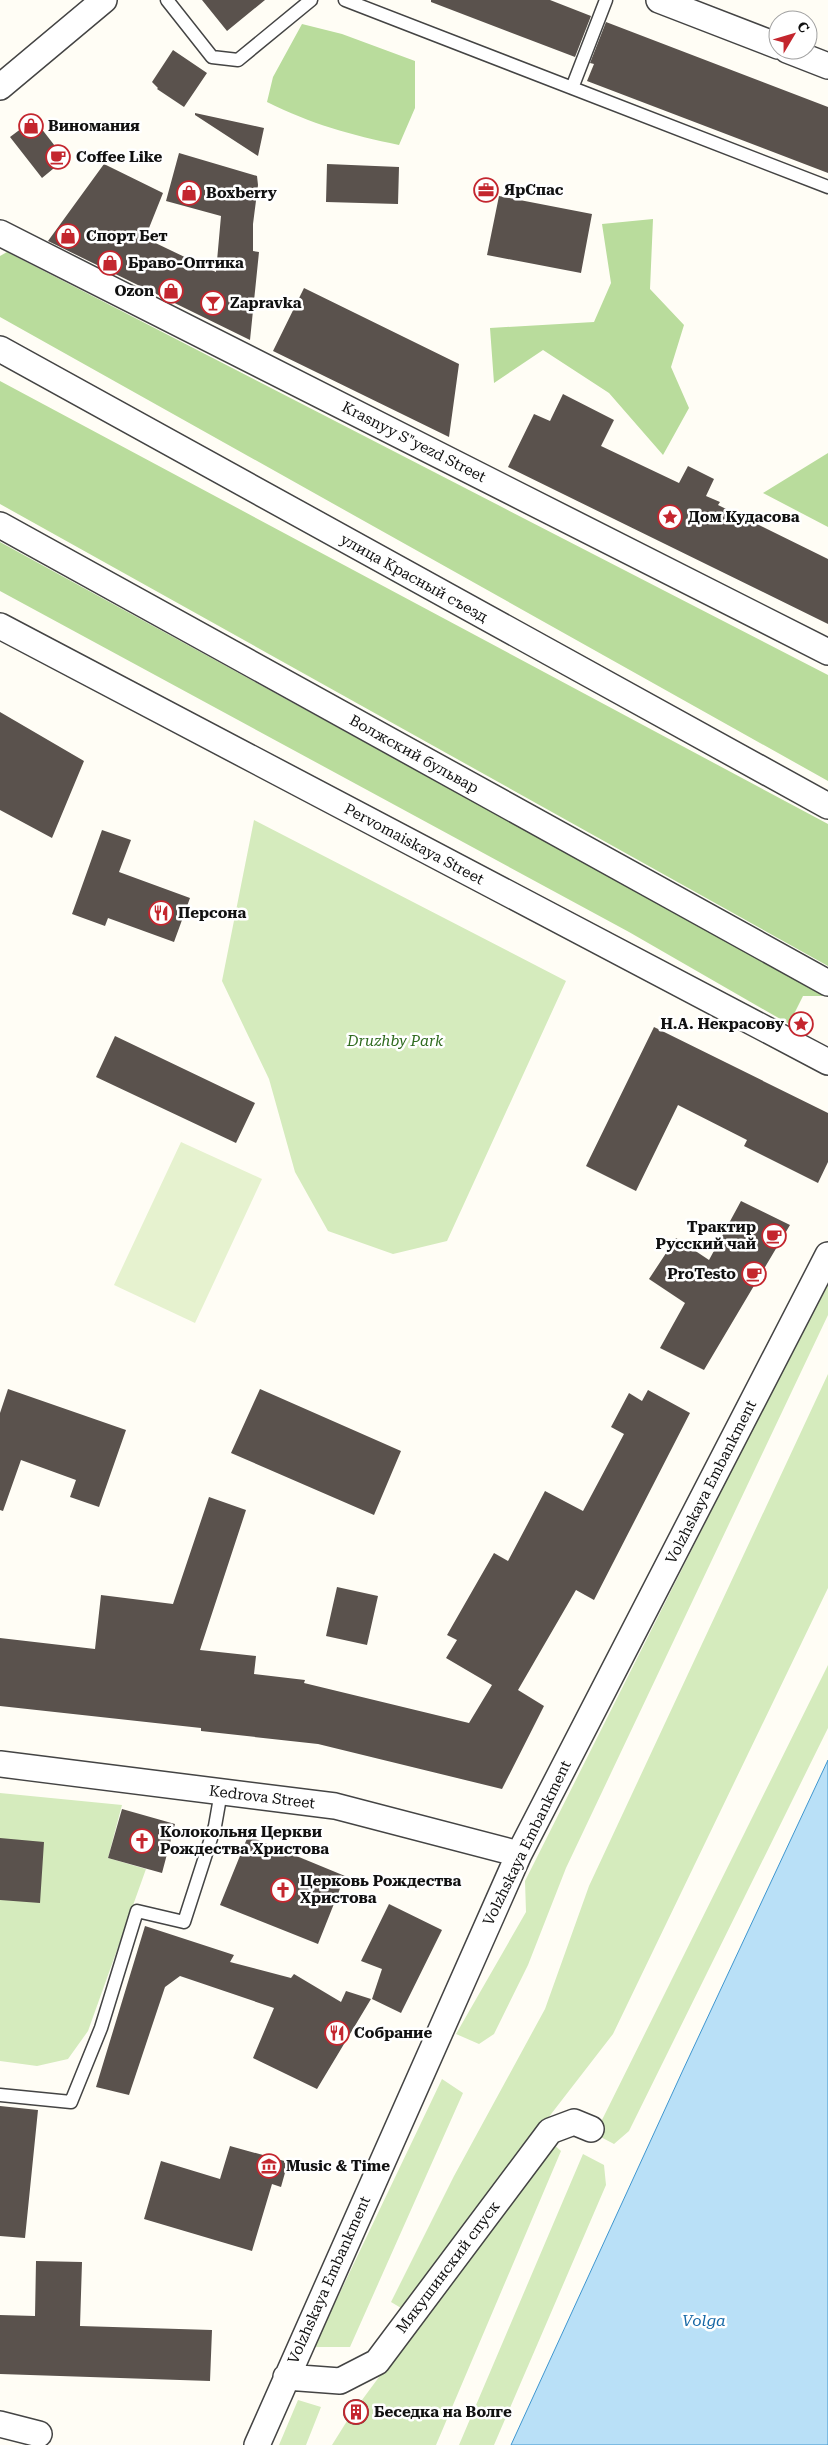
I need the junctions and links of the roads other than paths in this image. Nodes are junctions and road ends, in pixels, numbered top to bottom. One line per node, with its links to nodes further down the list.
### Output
1 (104, 0): 10 (street)
2 (167, 0): 3 (lane)
3 (311, 0)
4 (345, 0): 11 (lane)
5 (606, 0): 11 (lane)
6 (659, 0): 7 (street)
7 (768, 42)
8 (813, 60): 9 (street)
9 (828, 66)
10 (0, 87)
11 (572, 88): 12 (lane)
12 (828, 187)
13 (0, 233): 17 (street, Krasnyy S"yezd Street)
14 (0, 350): 18 (street, улица Красный съезд)
15 (0, 525): 19 (street, Волжский бульвар)
16 (0, 626): 20 (street, Pervomaiskaya Street)
17 (828, 652)
18 (828, 806)
19 (828, 983)
20 (828, 1062)
21 (828, 1255): 24 (street, Volzhskaya Embankment)
22 (0, 1764): 23 (street, Kedrova Street)
23 (221, 1792): 24 (street, Kedrova Street); 25 (lane)
24 (519, 1854): 27 (street, Volzhskaya Embankment)
25 (0, 2095)
26 (591, 2129): 27 (street, Мякушинский спуск)
27 (286, 2377): 30 (street, Volzhskaya Embankment)
28 (0, 2424): 29 (street)
29 (39, 2434)
30 (257, 2445)

